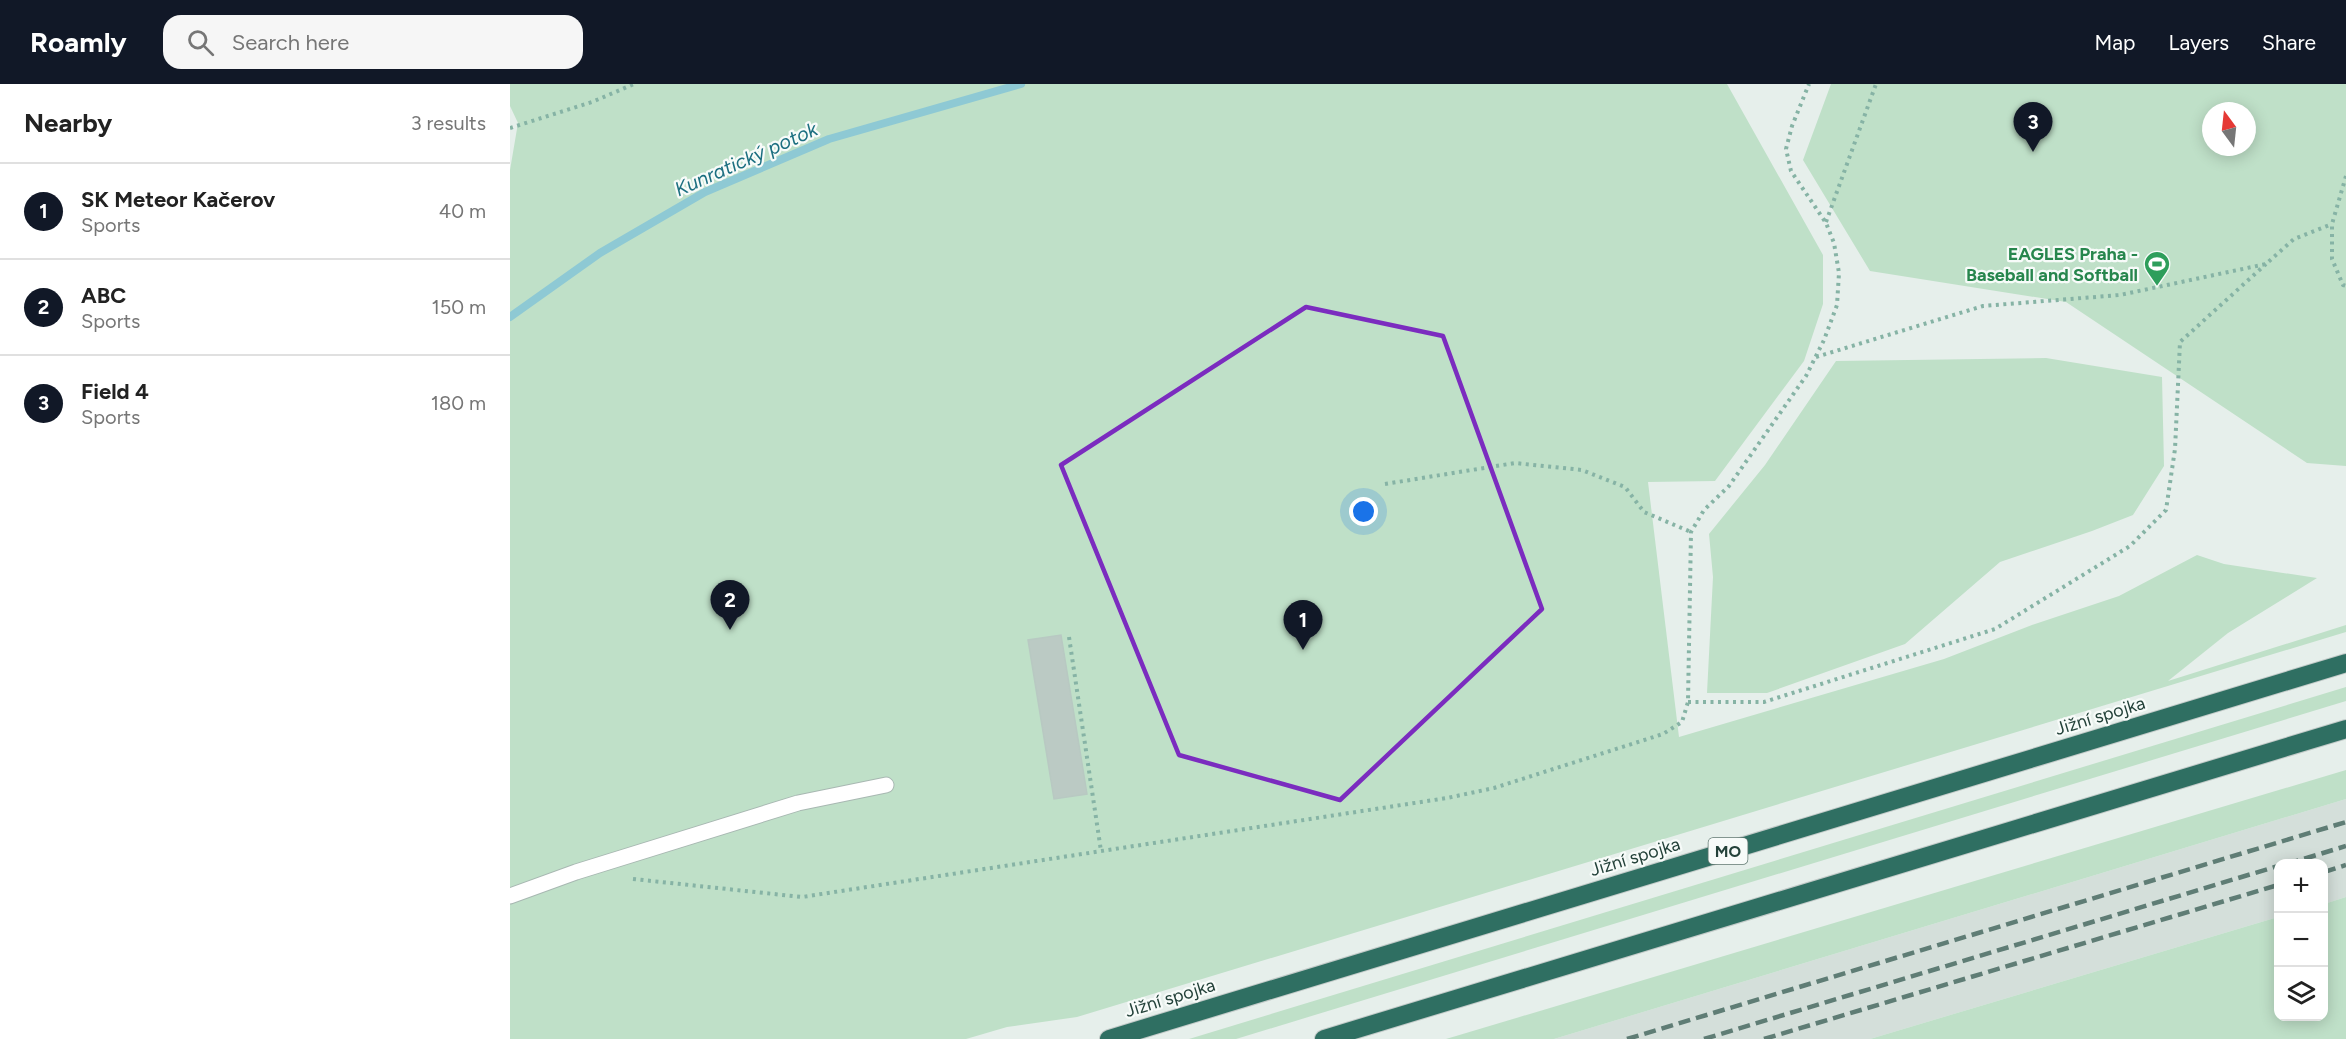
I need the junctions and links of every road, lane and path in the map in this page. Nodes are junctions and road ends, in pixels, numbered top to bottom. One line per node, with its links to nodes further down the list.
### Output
1 (634, 84): 4 (path)
2 (1809, 84): 6 (path)
3 (1876, 84): 6 (path)
4 (510, 128)
5 (2346, 176): 7 (path)
6 (1826, 223): 10 (path)
7 (2332, 224): 8 (path); 9 (path)
8 (2266, 264): 10 (path); 15 (path)
9 (2346, 286)
10 (1815, 357): 12 (path)
11 (1385, 484): 12 (path)
12 (1691, 532): 15 (path)
13 (1069, 637): 18 (path)
14 (2346, 663): 21 (highway, Jižní spojka / MO)
15 (1688, 702): 18 (path)
16 (2346, 729): 22 (highway)
17 (886, 785): 20 (lane)
18 (1101, 851): 19 (path)
19 (623, 878)
20 (510, 896)
21 (1109, 1039)
22 (1324, 1039)

